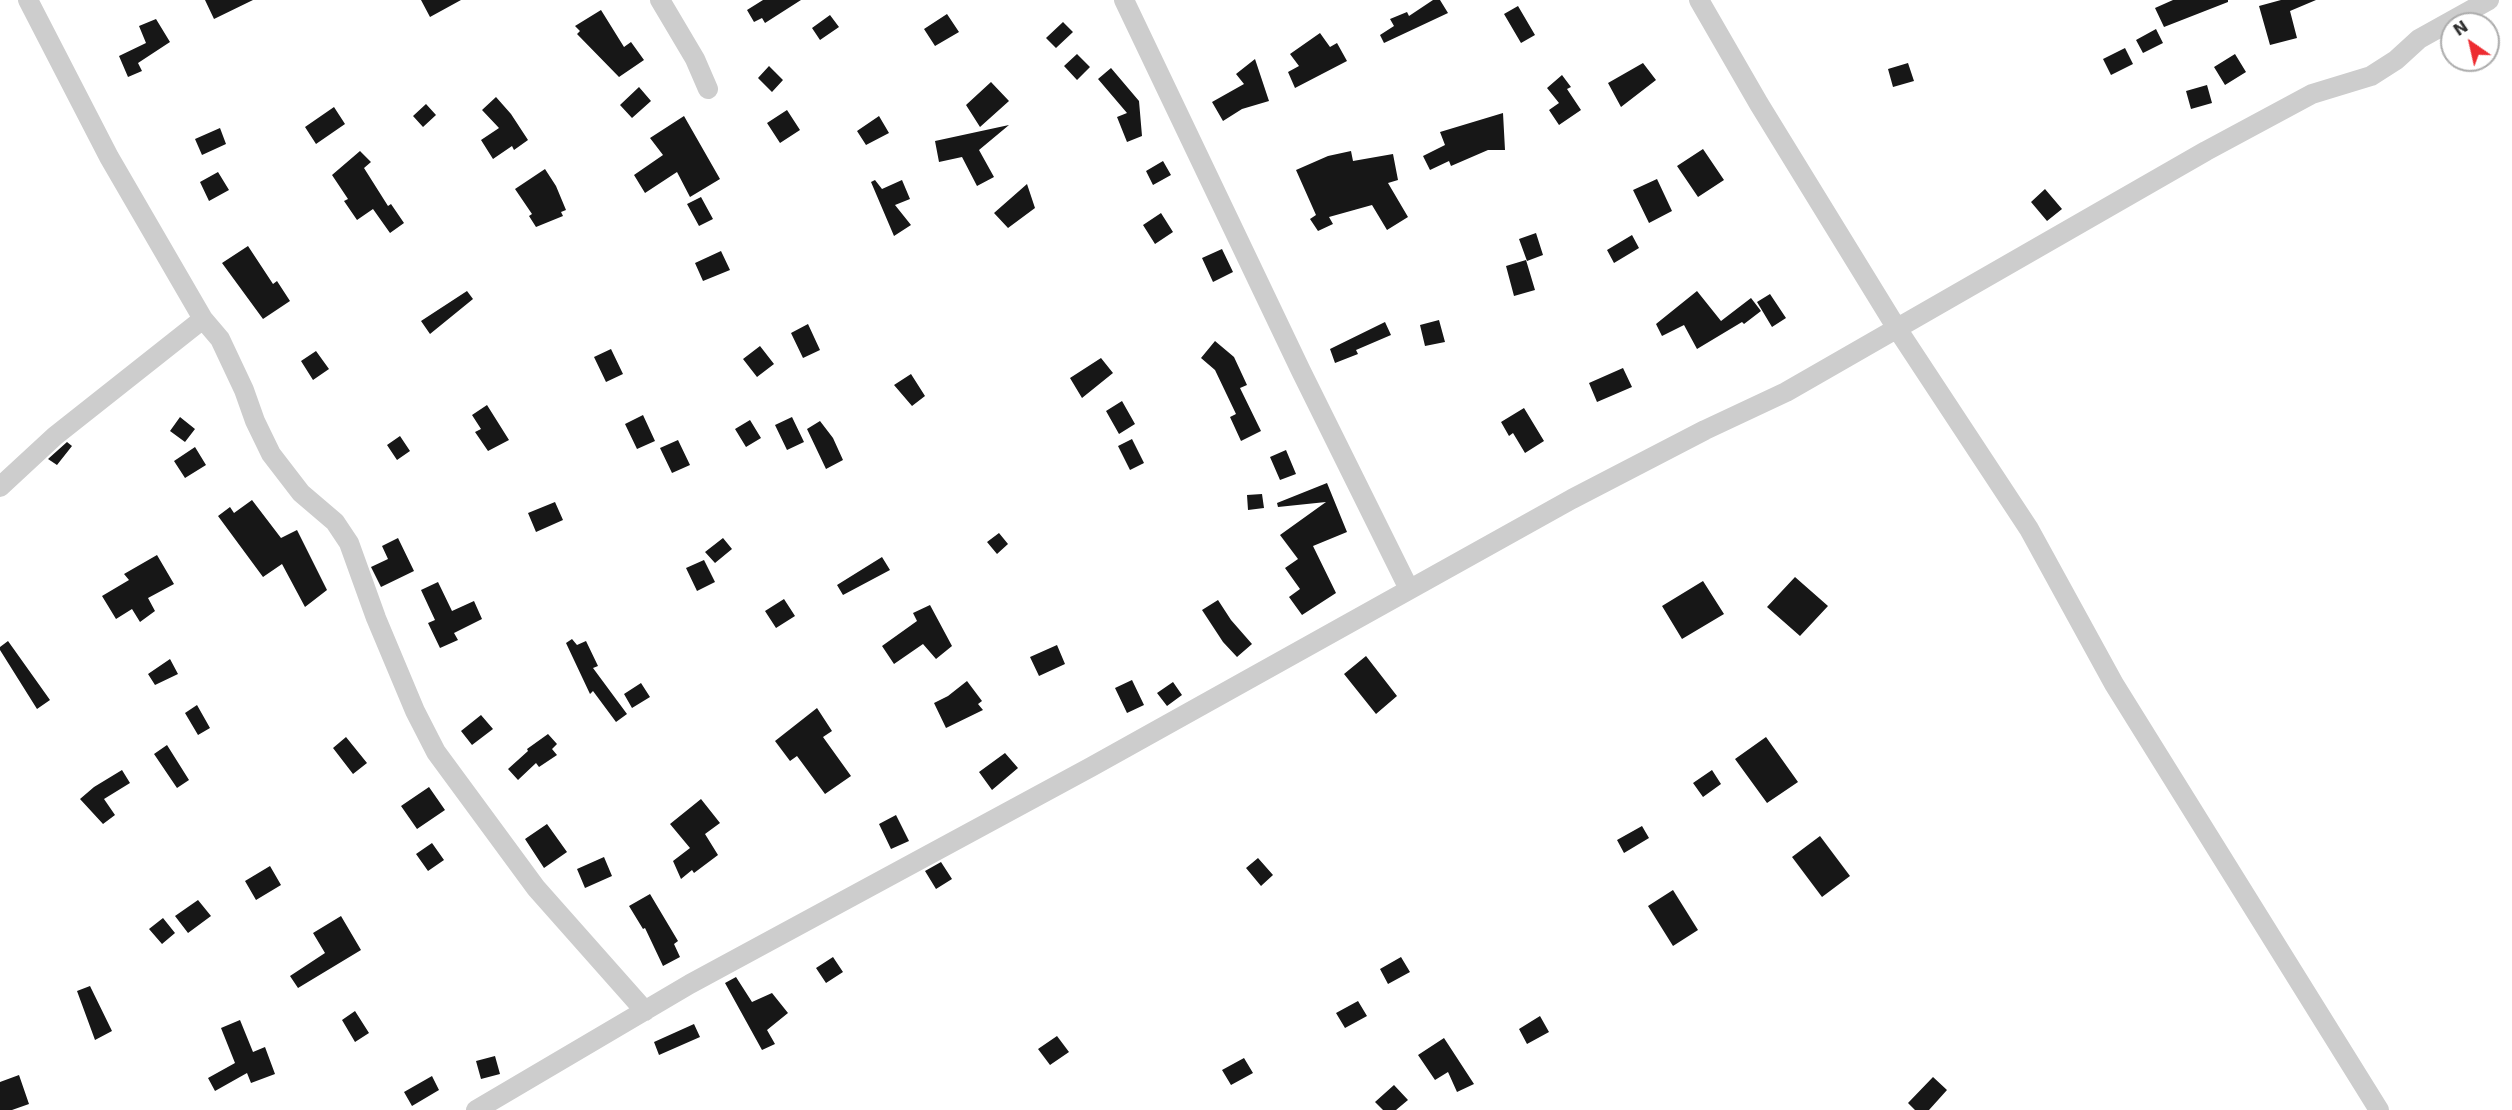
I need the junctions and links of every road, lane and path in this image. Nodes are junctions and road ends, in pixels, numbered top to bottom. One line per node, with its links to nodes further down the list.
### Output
1 (28, 0): 7 (street)
2 (660, 0): 6 (street)
3 (1124, 0): 10 (street)
4 (1699, 0): 8 (street)
5 (2489, 0): 8 (street)
6 (708, 89)
7 (203, 319): 9 (street); 11 (street)
8 (1896, 327): 10 (street); 13 (street)
9 (0, 487)
10 (1409, 589): 11 (street)
11 (645, 1011): 12 (street)
12 (476, 1110)
13 (2379, 1110)

